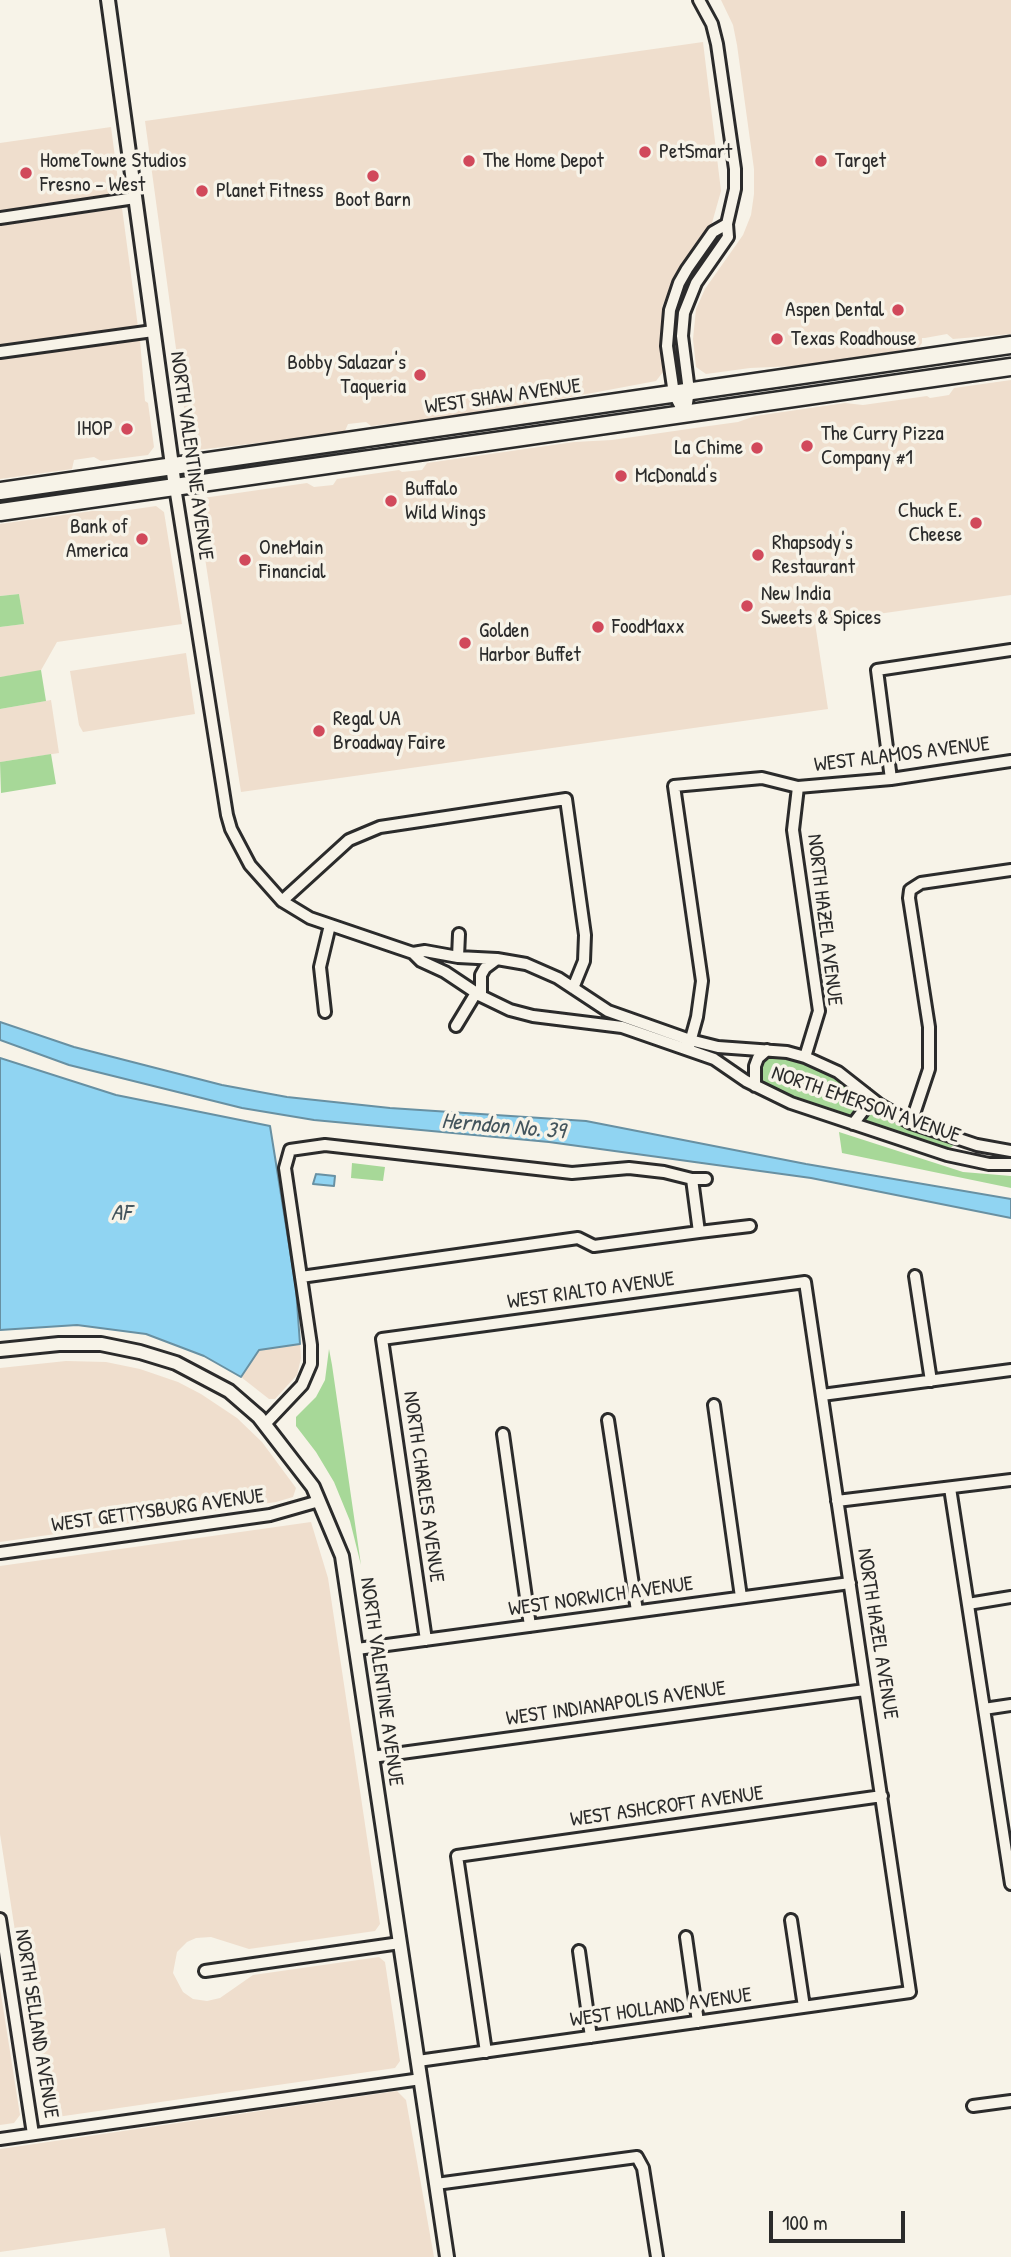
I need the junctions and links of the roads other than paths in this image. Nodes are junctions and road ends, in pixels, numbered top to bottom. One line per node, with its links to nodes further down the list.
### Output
1 (108, 0): 3 (street, NORTH VALENTINE AVENUE)
2 (699, 0): 5 (street)
3 (135, 198): 4 (street); 6 (street, NORTH VALENTINE AVENUE)
4 (0, 218)
5 (727, 224): 13 (street); 13 (street)
6 (153, 331): 8 (street); 18 (street, NORTH VALENTINE AVENUE)
7 (1011, 345): 9 (main road, WEST SHAW AVENUE)
8 (0, 352)
9 (939, 355): 13 (main road, WEST SHAW AVENUE); 14 (main road)
10 (1011, 355): 12 (main road)
11 (1011, 367): 12 (main road, WEST SHAW AVENUE)
12 (936, 378): 14 (main road, WEST SHAW AVENUE)
13 (682, 393): 15 (main road, WEST SHAW AVENUE); 16 (street)
14 (828, 393): 16 (main road, WEST SHAW AVENUE)
15 (542, 413): 17 (main road); 18 (main road, WEST SHAW AVENUE)
16 (685, 415): 17 (main road, WEST SHAW AVENUE)
17 (409, 455): 19 (main road, WEST SHAW AVENUE)
18 (172, 465): 19 (street, NORTH VALENTINE AVENUE); 20 (main road, WEST SHAW AVENUE)
19 (175, 487): 21 (main road, WEST SHAW AVENUE); 27 (street, NORTH VALENTINE AVENUE)
20 (0, 491)
21 (0, 512)
22 (1011, 650): 24 (street)
23 (1011, 761): 24 (street, WEST ALAMOS AVENUE)
24 (891, 779): 25 (street, WEST ALAMOS AVENUE)
25 (798, 787): 37 (street, WEST ALAMOS AVENUE); 39 (street, NORTH HAZEL AVENUE)
26 (1011, 870): 42 (street)
27 (282, 901): 28 (street, NORTH EMERSON AVENUE); 33 (street)
28 (330, 925): 30 (street, NORTH EMERSON AVENUE); 35 (street)
29 (459, 934): 31 (street)
30 (412, 953): 31 (street, NORTH EMERSON AVENUE); 34 (street, NORTH EMERSON AVENUE)
31 (458, 957): 32 (street, NORTH EMERSON AVENUE)
32 (496, 959): 33 (street, NORTH EMERSON AVENUE); 34 (street)
33 (573, 988): 37 (street, NORTH EMERSON AVENUE)
34 (478, 995): 36 (street); 37 (street, NORTH EMERSON AVENUE)
35 (325, 1012)
36 (456, 1026)
37 (689, 1044): 38 (street, NORTH EMERSON AVENUE); 40 (street, NORTH EMERSON AVENUE)
38 (767, 1050): 39 (street, NORTH EMERSON AVENUE); 40 (street)
39 (805, 1057): 41 (street, NORTH EMERSON AVENUE)
40 (755, 1086): 43 (street, NORTH EMERSON AVENUE)
41 (866, 1094): 42 (street, NORTH EMERSON AVENUE); 43 (street)
42 (911, 1122): 44 (street, NORTH EMERSON AVENUE)
43 (853, 1124): 45 (street, NORTH EMERSON AVENUE)
44 (1011, 1151)
45 (1011, 1164)
46 (706, 1178): 47 (street)
47 (692, 1179): 49 (street); 51 (street)
48 (750, 1226): 49 (street)
49 (699, 1232): 51 (street)
50 (915, 1276): 56 (street)
51 (301, 1277): 60 (street)
52 (805, 1282): 53 (street, WEST RIALTO AVENUE); 57 (street, NORTH HAZEL AVENUE)
53 (382, 1339): 73 (street, NORTH CHARLES AVENUE)
54 (0, 1350): 60 (street, NORTH VALENTINE AVENUE)
55 (1011, 1370): 56 (street)
56 (931, 1381): 57 (street)
57 (822, 1395): 65 (street, NORTH HAZEL AVENUE)
58 (714, 1405): 68 (street)
59 (608, 1420): 71 (street)
60 (266, 1423): 64 (street, NORTH VALENTINE AVENUE)
61 (503, 1434): 72 (street)
62 (1011, 1480): 63 (street)
63 (950, 1488): 65 (street); 70 (street)
64 (319, 1501): 66 (street, WEST GETTYSBURG AVENUE); 74 (street, NORTH VALENTINE AVENUE)
65 (837, 1501): 67 (street, NORTH HAZEL AVENUE)
66 (0, 1553)
67 (850, 1583): 68 (street, WEST NORWICH AVENUE); 75 (street, NORTH HAZEL AVENUE)
68 (741, 1597): 71 (street, WEST NORWICH AVENUE)
69 (1011, 1597): 70 (street)
70 (968, 1604): 77 (street)
71 (637, 1611): 72 (street, WEST NORWICH AVENUE)
72 (530, 1626): 73 (street, WEST NORWICH AVENUE)
73 (426, 1640): 74 (street, WEST NORWICH AVENUE)
74 (357, 1649): 78 (street, NORTH VALENTINE AVENUE)
75 (866, 1690): 78 (street, WEST INDIANAPOLIS AVENUE); 79 (street, NORTH HAZEL AVENUE)
76 (1011, 1705): 77 (street)
77 (984, 1709): 80 (street)
78 (372, 1757): 85 (street, NORTH VALENTINE AVENUE)
79 (882, 1796): 88 (street, NORTH HAZEL AVENUE); 92 (street, WEST ASHCROFT AVENUE)
80 (1006, 1814): 81 (street)
81 (1011, 1884)
82 (0, 1919): 97 (street, NORTH SELLAND AVENUE)
83 (791, 1920): 89 (street)
84 (686, 1937): 90 (street)
85 (400, 1943): 87 (street); 93 (street, NORTH VALENTINE AVENUE)
86 (579, 1951): 91 (street)
87 (205, 1971)
88 (910, 1992): 89 (street, WEST HOLLAND AVENUE)
89 (804, 2007): 90 (street, WEST HOLLAND AVENUE)
90 (698, 2022): 91 (street, WEST HOLLAND AVENUE)
91 (591, 2037): 92 (street, WEST HOLLAND AVENUE)
92 (486, 2052): 93 (street, WEST HOLLAND AVENUE)
93 (418, 2062): 94 (street, NORTH VALENTINE AVENUE)
94 (421, 2079): 97 (street); 99 (street, NORTH VALENTINE AVENUE)
95 (1011, 2101): 96 (street)
96 (973, 2106)
97 (33, 2134): 98 (street)
98 (0, 2139)
99 (436, 2183): 100 (street, NORTH VALENTINE AVENUE); 101 (street)
100 (447, 2257)
101 (657, 2257)

